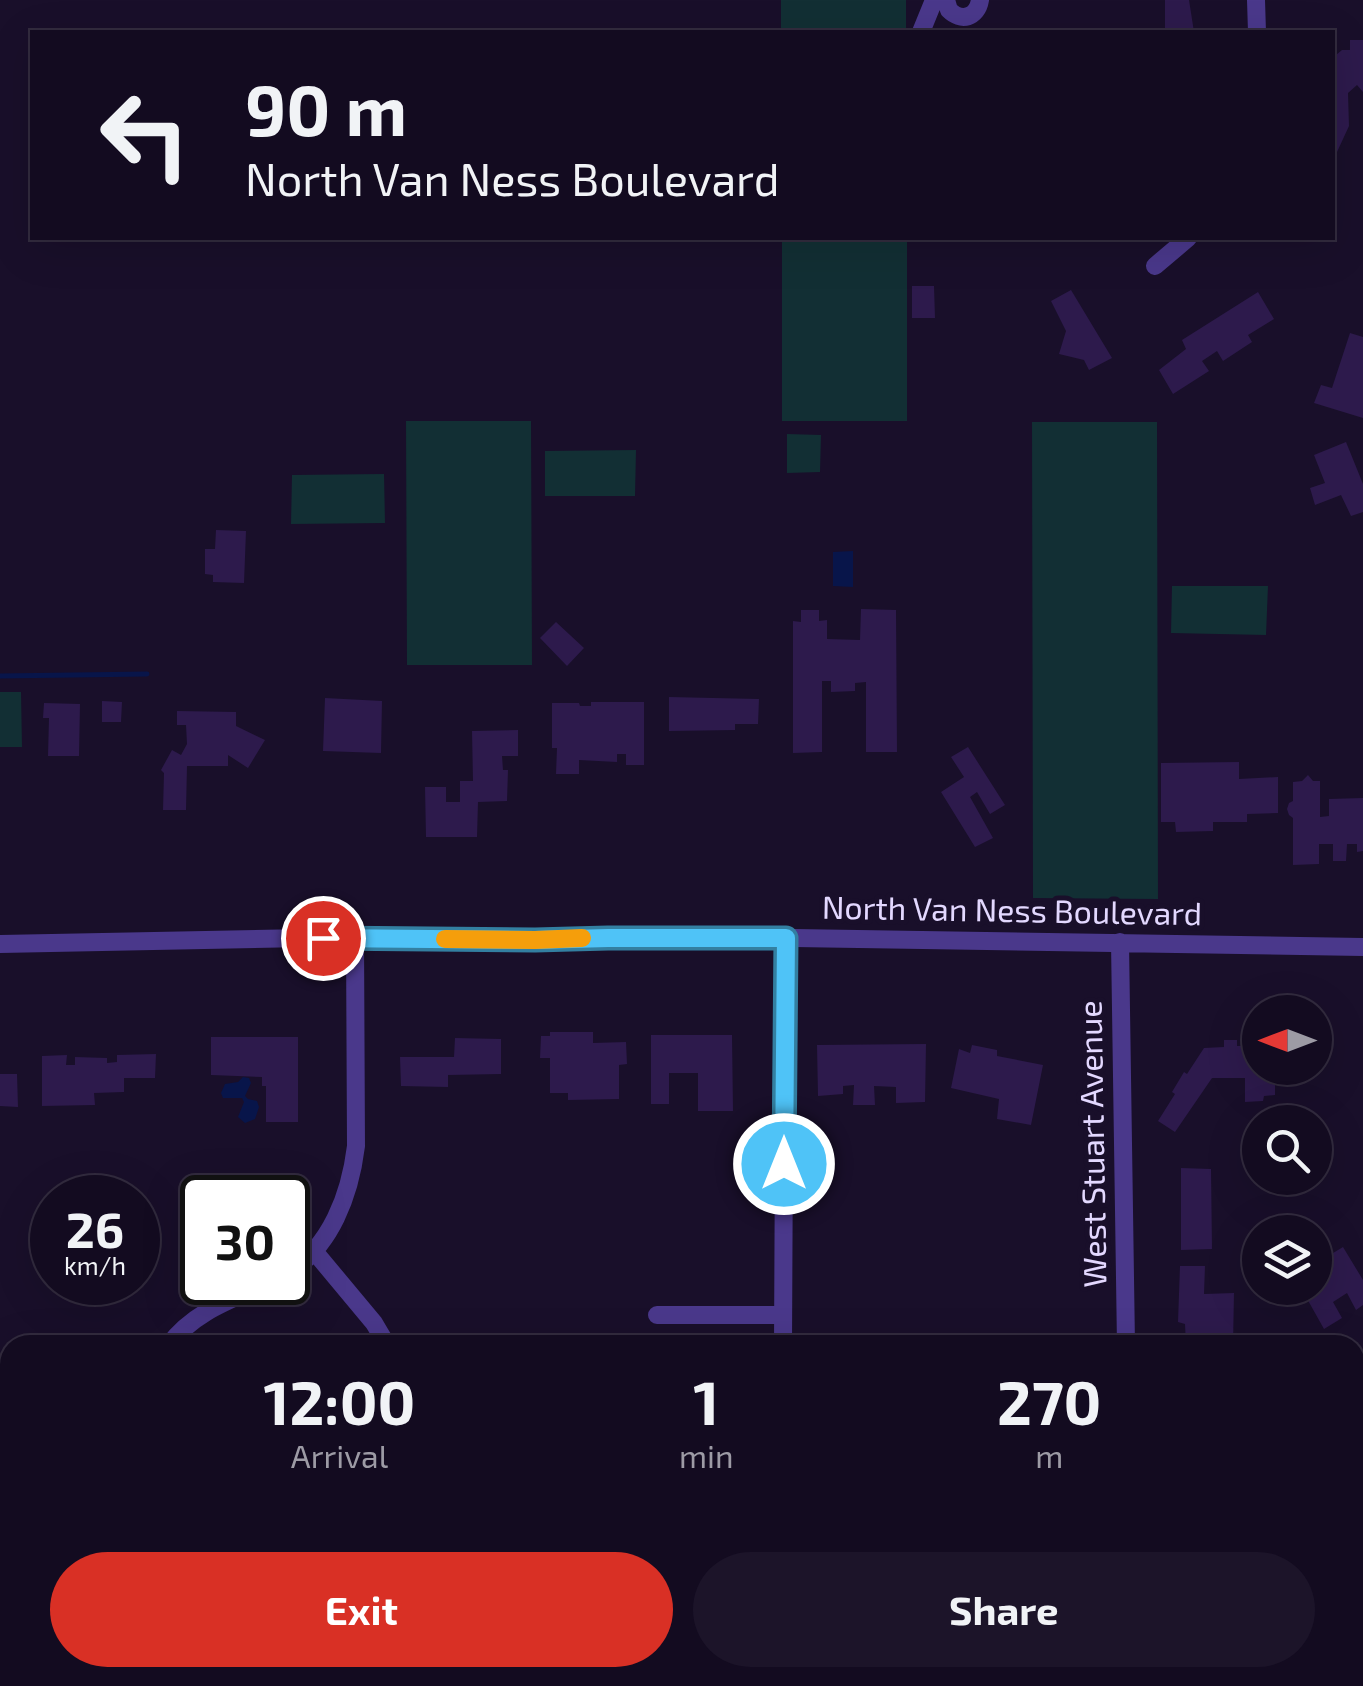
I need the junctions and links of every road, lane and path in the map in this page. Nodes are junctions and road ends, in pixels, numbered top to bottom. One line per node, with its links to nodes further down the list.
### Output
1 (934, 0): 5 (street)
2 (946, 0): 3 (street)
3 (980, 0)
4 (1256, 0): 6 (street)
5 (922, 30)
6 (1256, 30)
7 (1186, 240): 8 (street)
8 (1155, 266)
9 (355, 937): 10 (street, North Van Ness Boulevard); 12 (street, North Van Ness Boulevard); 14 (street)
10 (786, 938): 11 (street, North Van Ness Boulevard); 18 (street)
11 (1120, 942): 13 (street, North Van Ness Boulevard); 22 (street, West Stuart Avenue)
12 (0, 944)
13 (1363, 947)
14 (314, 1251): 15 (street); 20 (street)
15 (310, 1254)
16 (223, 1305): 19 (street)
17 (657, 1315): 18 (street)
18 (784, 1315): 21 (street)
19 (176, 1335)
20 (381, 1335)
21 (784, 1335)
22 (1126, 1335)

